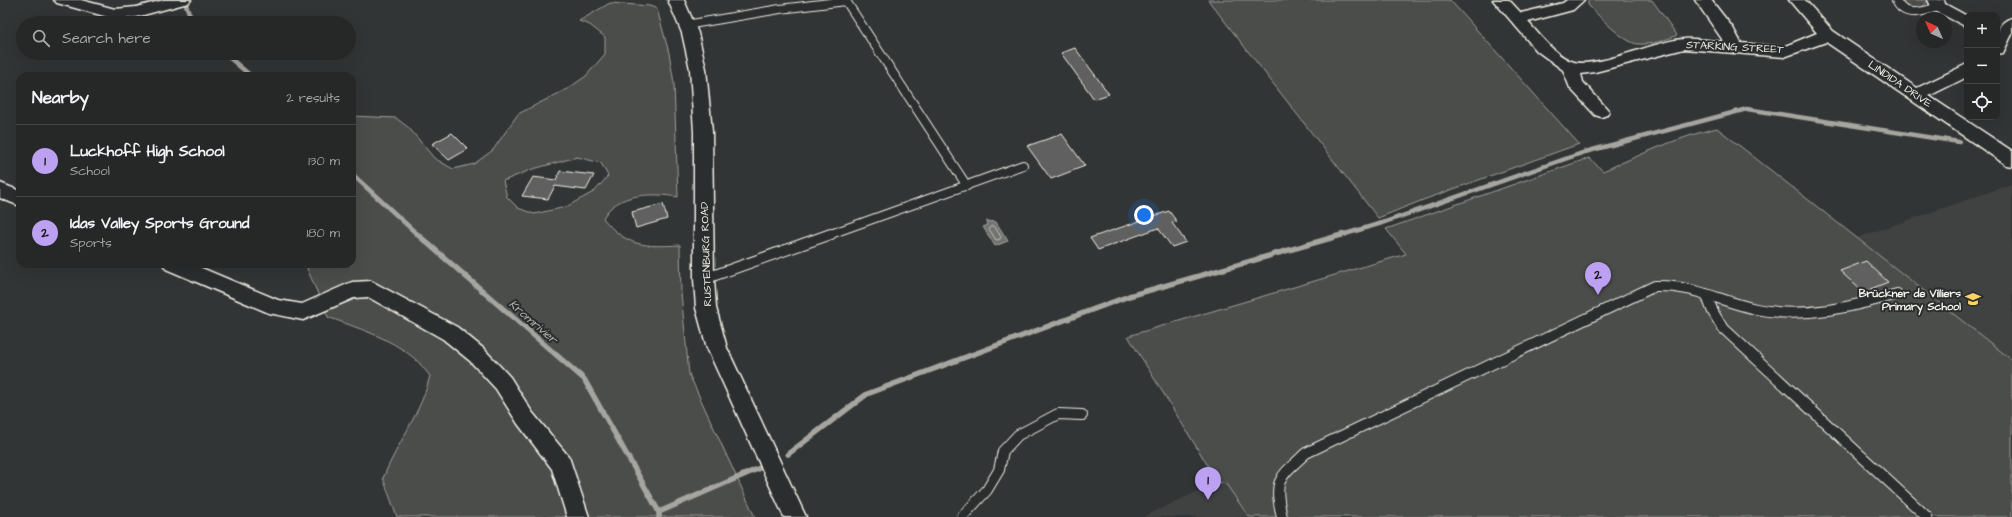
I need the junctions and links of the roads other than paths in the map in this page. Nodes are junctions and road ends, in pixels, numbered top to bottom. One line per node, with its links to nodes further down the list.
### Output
1 (62, 0): 2 (street)
2 (183, 0)
3 (676, 0): 13 (street, RUSTENBURG ROAD)
4 (1501, 0): 10 (street)
5 (1576, 0): 10 (street)
6 (1703, 0): 16 (street)
7 (1797, 0): 14 (street, LINDIDA DRIVE)
8 (1896, 0): 9 (lane)
9 (1937, 4): 11 (street)
10 (1518, 19): 17 (street)
11 (1964, 20)
12 (2012, 23): 15 (street)
13 (686, 25): 23 (lane); 27 (street, RUSTENBURG ROAD)
14 (1827, 35): 16 (street, STARKING STREET); 19 (street, LINDIDA DRIVE)
15 (2000, 38)
16 (1735, 47): 17 (street, STARKING STREET)
17 (1570, 67): 20 (street)
18 (1964, 72): 19 (street)
19 (1917, 95): 21 (street, LINDIDA DRIVE)
20 (1600, 111)
21 (2012, 160)
22 (1023, 165): 23 (lane)
23 (967, 186): 27 (lane)
24 (0, 190): 25 (street)
25 (16, 197)
26 (183, 268): 31 (street)
27 (704, 279): 32 (street, RUSTENBURG ROAD)
28 (1706, 294): 29 (lane); 34 (lane); 35 (lane)
29 (1897, 294)
30 (1082, 415): 33 (lane)
31 (578, 517)
32 (795, 517)
33 (962, 517)
34 (1282, 517)
35 (1927, 517)

